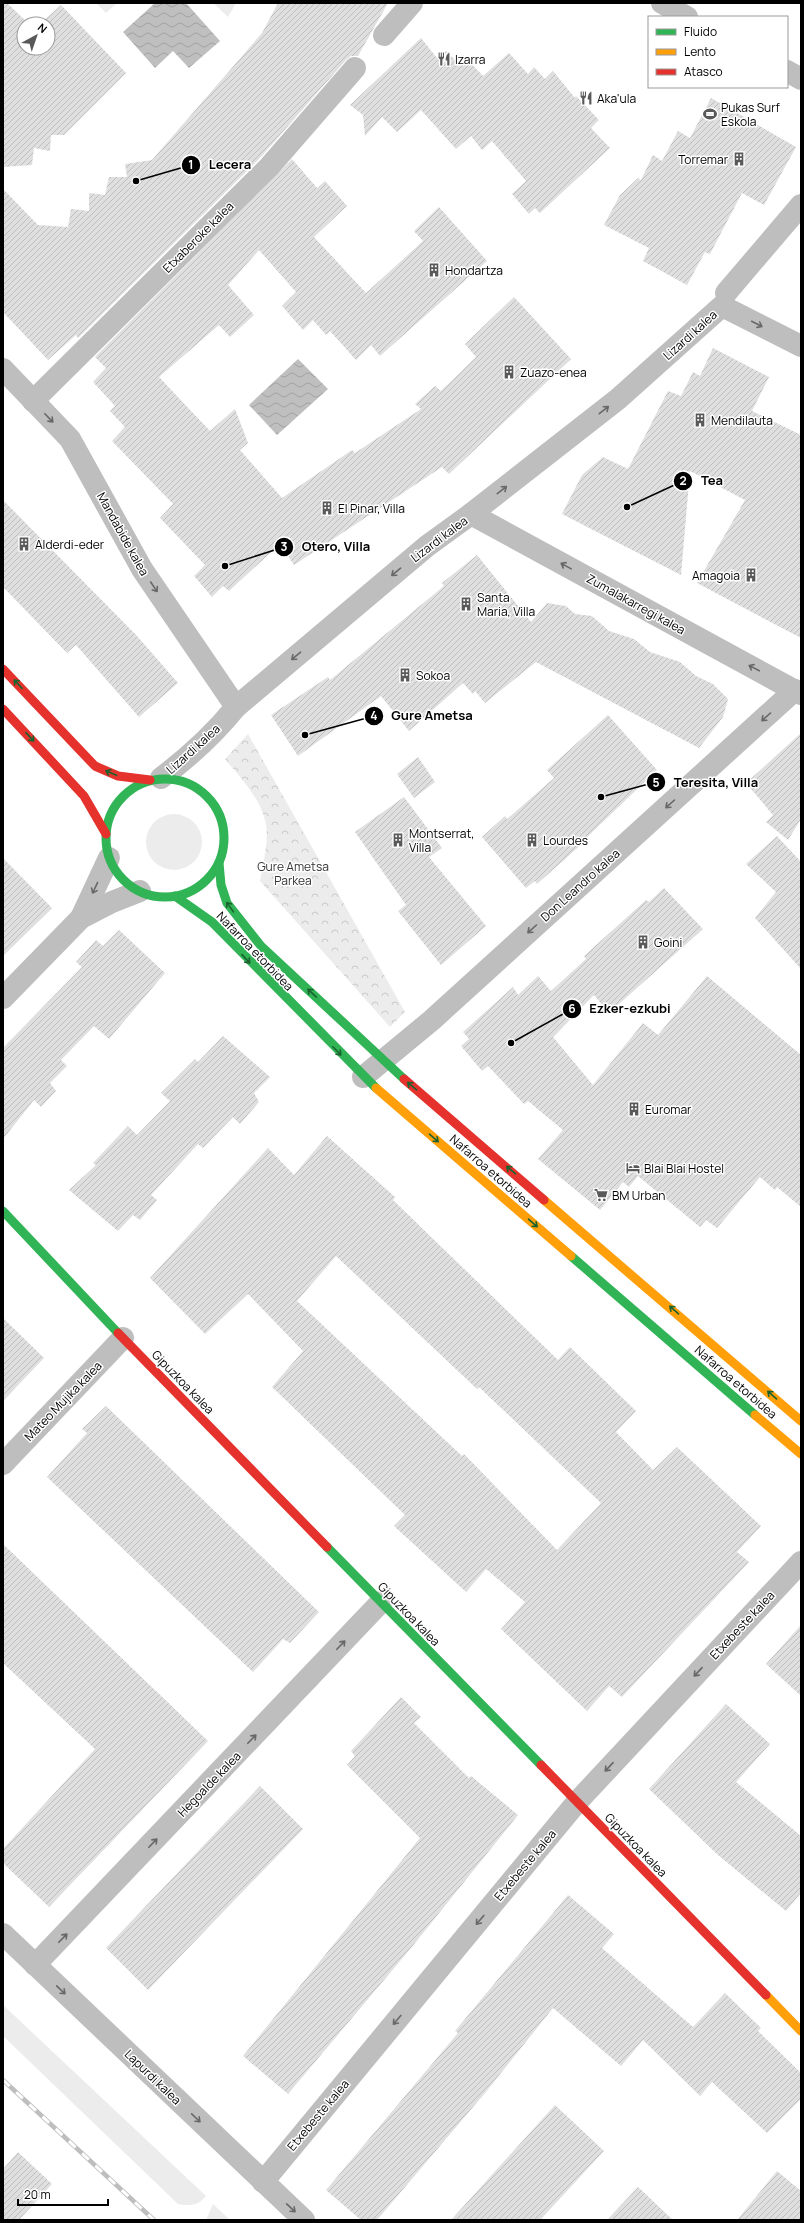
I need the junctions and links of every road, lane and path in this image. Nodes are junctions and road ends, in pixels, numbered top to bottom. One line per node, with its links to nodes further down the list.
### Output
1 (412, 3): 4 (street)
2 (662, 3): 3 (street)
3 (685, 16)
4 (384, 35)
5 (355, 68): 12 (street, Etxaberoke kalea)
6 (788, 72): 7 (street)
7 (801, 79)
8 (801, 205): 9 (street, Lizardi kalea)
9 (724, 300): 10 (street, one-way to 10); 13 (street, Lizardi kalea, one-way to 9)
10 (801, 346)
11 (3, 369): 12 (street, Mandabide kalea)
12 (33, 400): 16 (street, Mandabide kalea, one-way to 16)
13 (471, 514): 15 (street, Zumalakarregi kalea, one-way to 13); 16 (street, Lizardi kalea, one-way to 16)
14 (3, 669): 18 (main road, one-way to 14)
15 (798, 692): 26 (street, Don Leandro kalea, one-way to 26)
16 (236, 707): 18 (street, Lizardi kalea)
17 (3, 709): 19 (main road, one-way to 19)
18 (155, 779): 19 (main road); 21 (main road)
19 (106, 834): 20 (main road)
20 (109, 858): 22 (main road); 24 (street, one-way to 24)
21 (219, 863): 23 (main road); 26 (main road, Nafarroa etorbidea, one-way to 21)
22 (140, 891): 23 (main road); 24 (street)
23 (175, 896): 27 (main road, Nafarroa etorbidea, one-way to 27)
24 (81, 918): 25 (street)
25 (3, 998)
26 (383, 1061): 27 (street, Don Leandro kalea); 30 (main road, Nafarroa etorbidea, one-way to 26)
27 (363, 1077): 31 (main road, Nafarroa etorbidea, one-way to 31)
28 (3, 1211): 29 (main road, Gipuzkoa kalea)
29 (123, 1338): 32 (street, Mateo Mujika kalea); 34 (main road, Gipuzkoa kalea)
30 (801, 1421)
31 (801, 1454)
32 (3, 1464)
33 (801, 1562): 35 (street, Etxebeste kalea, one-way to 35)
34 (381, 1602): 35 (main road, Gipuzkoa kalea); 37 (street, Hegoalde kalea, one-way to 34)
35 (576, 1802): 38 (main road, Gipuzkoa kalea); 39 (street, Etxebeste kalea, one-way to 39)
36 (3, 1934): 37 (street, Lapurdi kalea)
37 (35, 1965): 39 (street, Lapurdi kalea, one-way to 39)
38 (801, 2031)
39 (263, 2182): 40 (street, Lapurdi kalea, one-way to 40)
40 (304, 2220)

